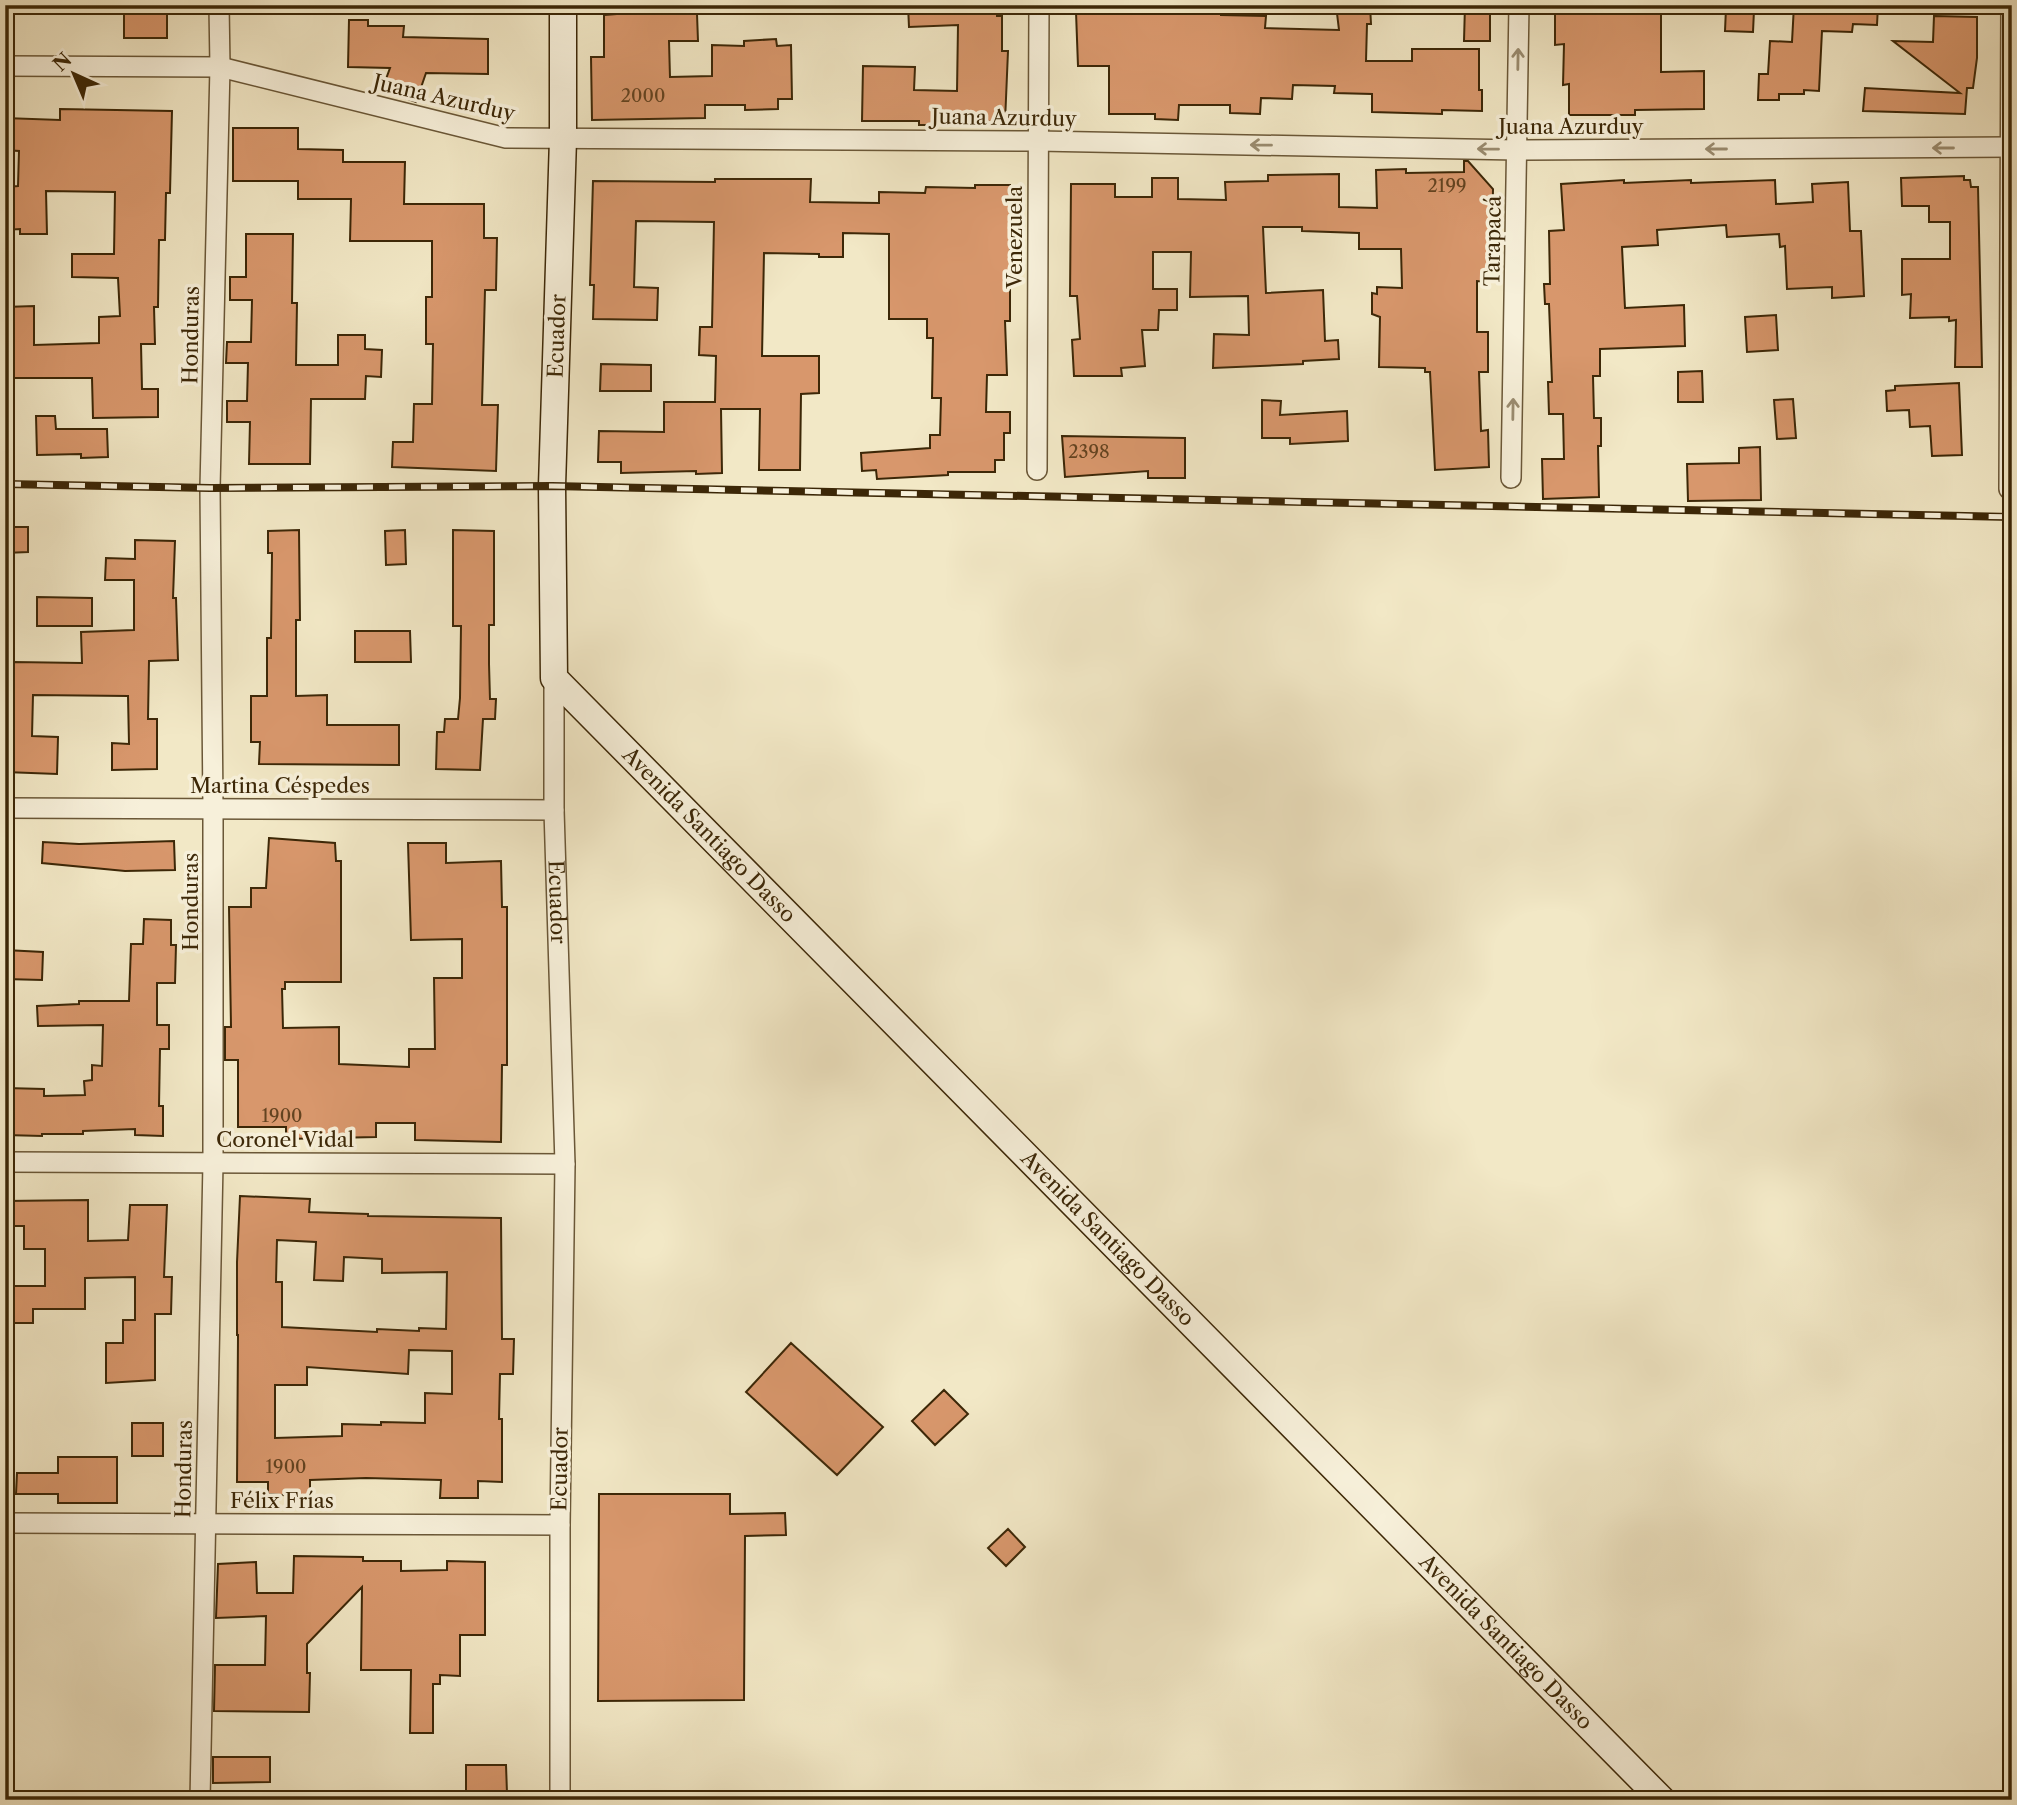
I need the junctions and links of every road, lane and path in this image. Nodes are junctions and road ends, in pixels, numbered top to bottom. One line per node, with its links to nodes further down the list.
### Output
1 (219, 5): 7 (street, Honduras)
2 (563, 5): 8 (main road, Ecuador)
3 (1039, 5): 9 (street, Venezuela)
4 (1519, 5): 11 (street, Tarapacá, one-way to 4)
5 (2011, 5): 10 (street)
6 (5, 66): 7 (street, Juana Azurduy)
7 (220, 67): 8 (street, Juana Azurduy); 17 (street, Honduras)
8 (563, 139): 9 (street, Juana Azurduy); 15 (main road, Ecuador)
9 (1038, 141): 11 (street, Juana Azurduy, one-way to 9); 12 (street, Venezuela)
10 (2012, 147): 11 (street, Juana Azurduy, one-way to 11); 14 (street)
11 (1517, 150): 13 (street, Tarapacá, one-way to 11)
12 (1037, 470)
13 (1511, 478)
14 (2010, 489)
15 (554, 678): 18 (street, Ecuador); 27 (main road, Avenida Santiago Dasso)
16 (5, 808): 17 (street, Martina Céspedes)
17 (214, 809): 18 (street, Martina Céspedes); 20 (street, Honduras)
18 (554, 810): 21 (street, Ecuador)
19 (5, 1162): 20 (street, Coronel Vidal)
20 (213, 1163): 21 (street, Coronel Vidal); 23 (street, Honduras)
21 (565, 1164): 24 (street, Ecuador)
22 (5, 1523): 23 (street, Félix Frías)
23 (206, 1523): 24 (street, Félix Frías); 25 (street, Honduras)
24 (559, 1525): 26 (street, Ecuador)
25 (200, 1800)
26 (560, 1800)
27 (1661, 1800)

